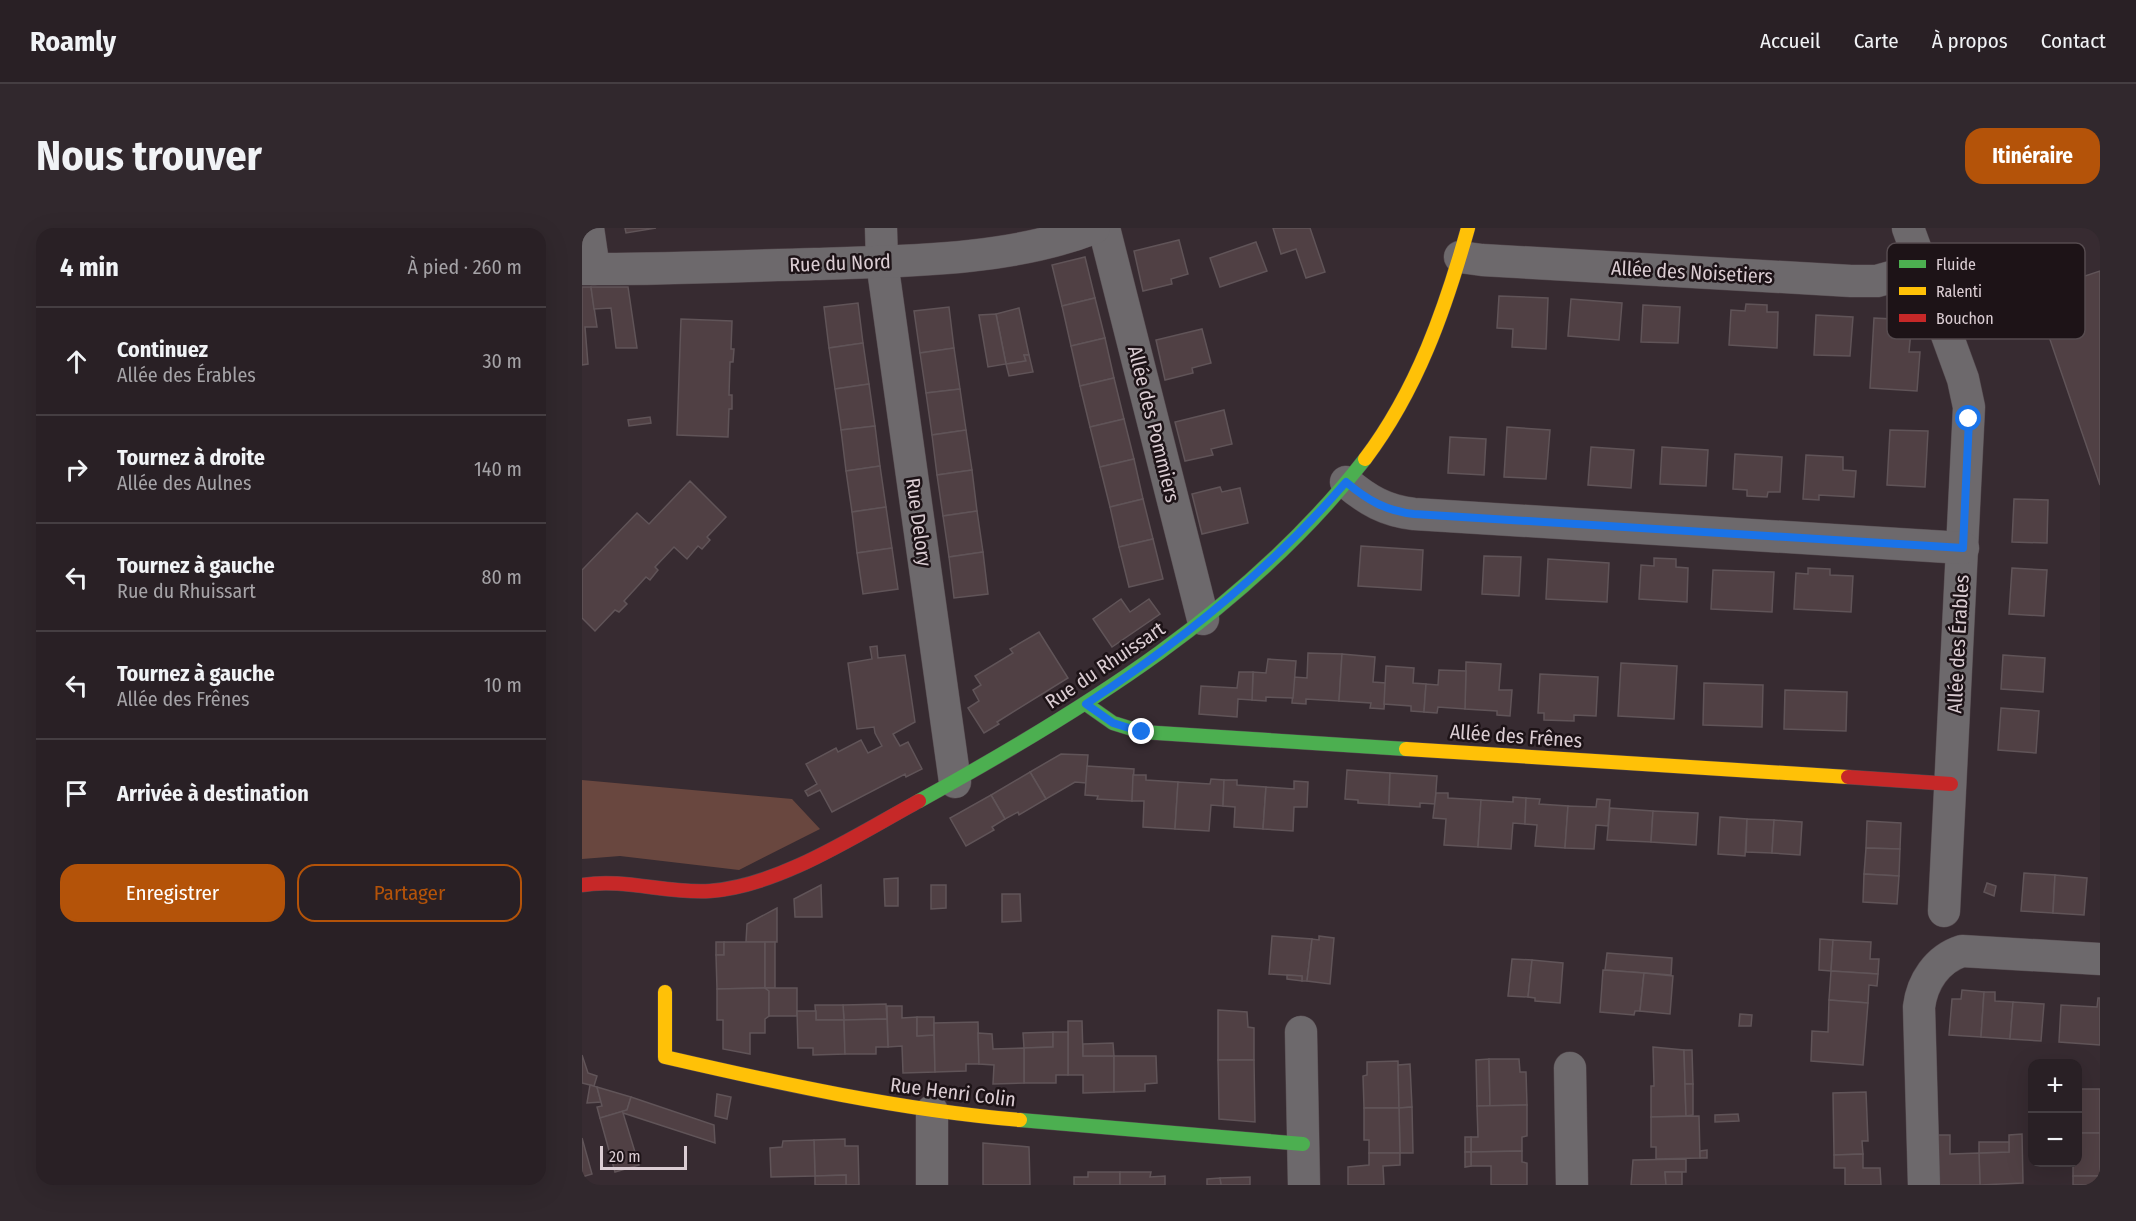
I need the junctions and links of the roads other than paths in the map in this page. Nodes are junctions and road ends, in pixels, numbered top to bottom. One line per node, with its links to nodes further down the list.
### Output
1 (588, 228): 9 (street)
2 (881, 228): 8 (street, Rue Delory)
3 (1094, 228): 8 (street, Rue du Nord)
4 (1104, 228): 14 (street, Allée des Pommiers)
5 (1908, 228): 7 (street, Allée des Érables)
6 (1464, 242): 10 (street, Allée des Noisetiers); 12 (street, Rue du Rhuissart)
7 (1914, 243)
8 (882, 262): 9 (street, Rue du Nord); 16 (street, Rue Delory)
9 (588, 269)
10 (1887, 278)
11 (1948, 339): 13 (street, Allée des Érables)
12 (1346, 482): 13 (street); 14 (street, Rue du Rhuissart)
13 (1963, 548): 17 (street, Allée des Érables)
14 (1203, 619): 15 (street, Rue du Rhuissart)
15 (1086, 704): 16 (street, Rue du Rhuissart); 17 (street, Allée des Frênes)
16 (955, 782): 18 (street, Rue du Rhuissart)
17 (1951, 784): 19 (street, Allée des Érables)
18 (582, 885)
19 (1944, 911)
20 (2100, 959): 29 (street)
21 (665, 993): 24 (street, Rue Henri Colin)
22 (1301, 1032): 25 (street)
23 (1570, 1068): 28 (street)
24 (932, 1111): 25 (street, Rue Henri Colin); 26 (street)
25 (1303, 1144): 27 (street)
26 (932, 1185)
27 (1304, 1185)
28 (1572, 1185)
29 (1924, 1185)

